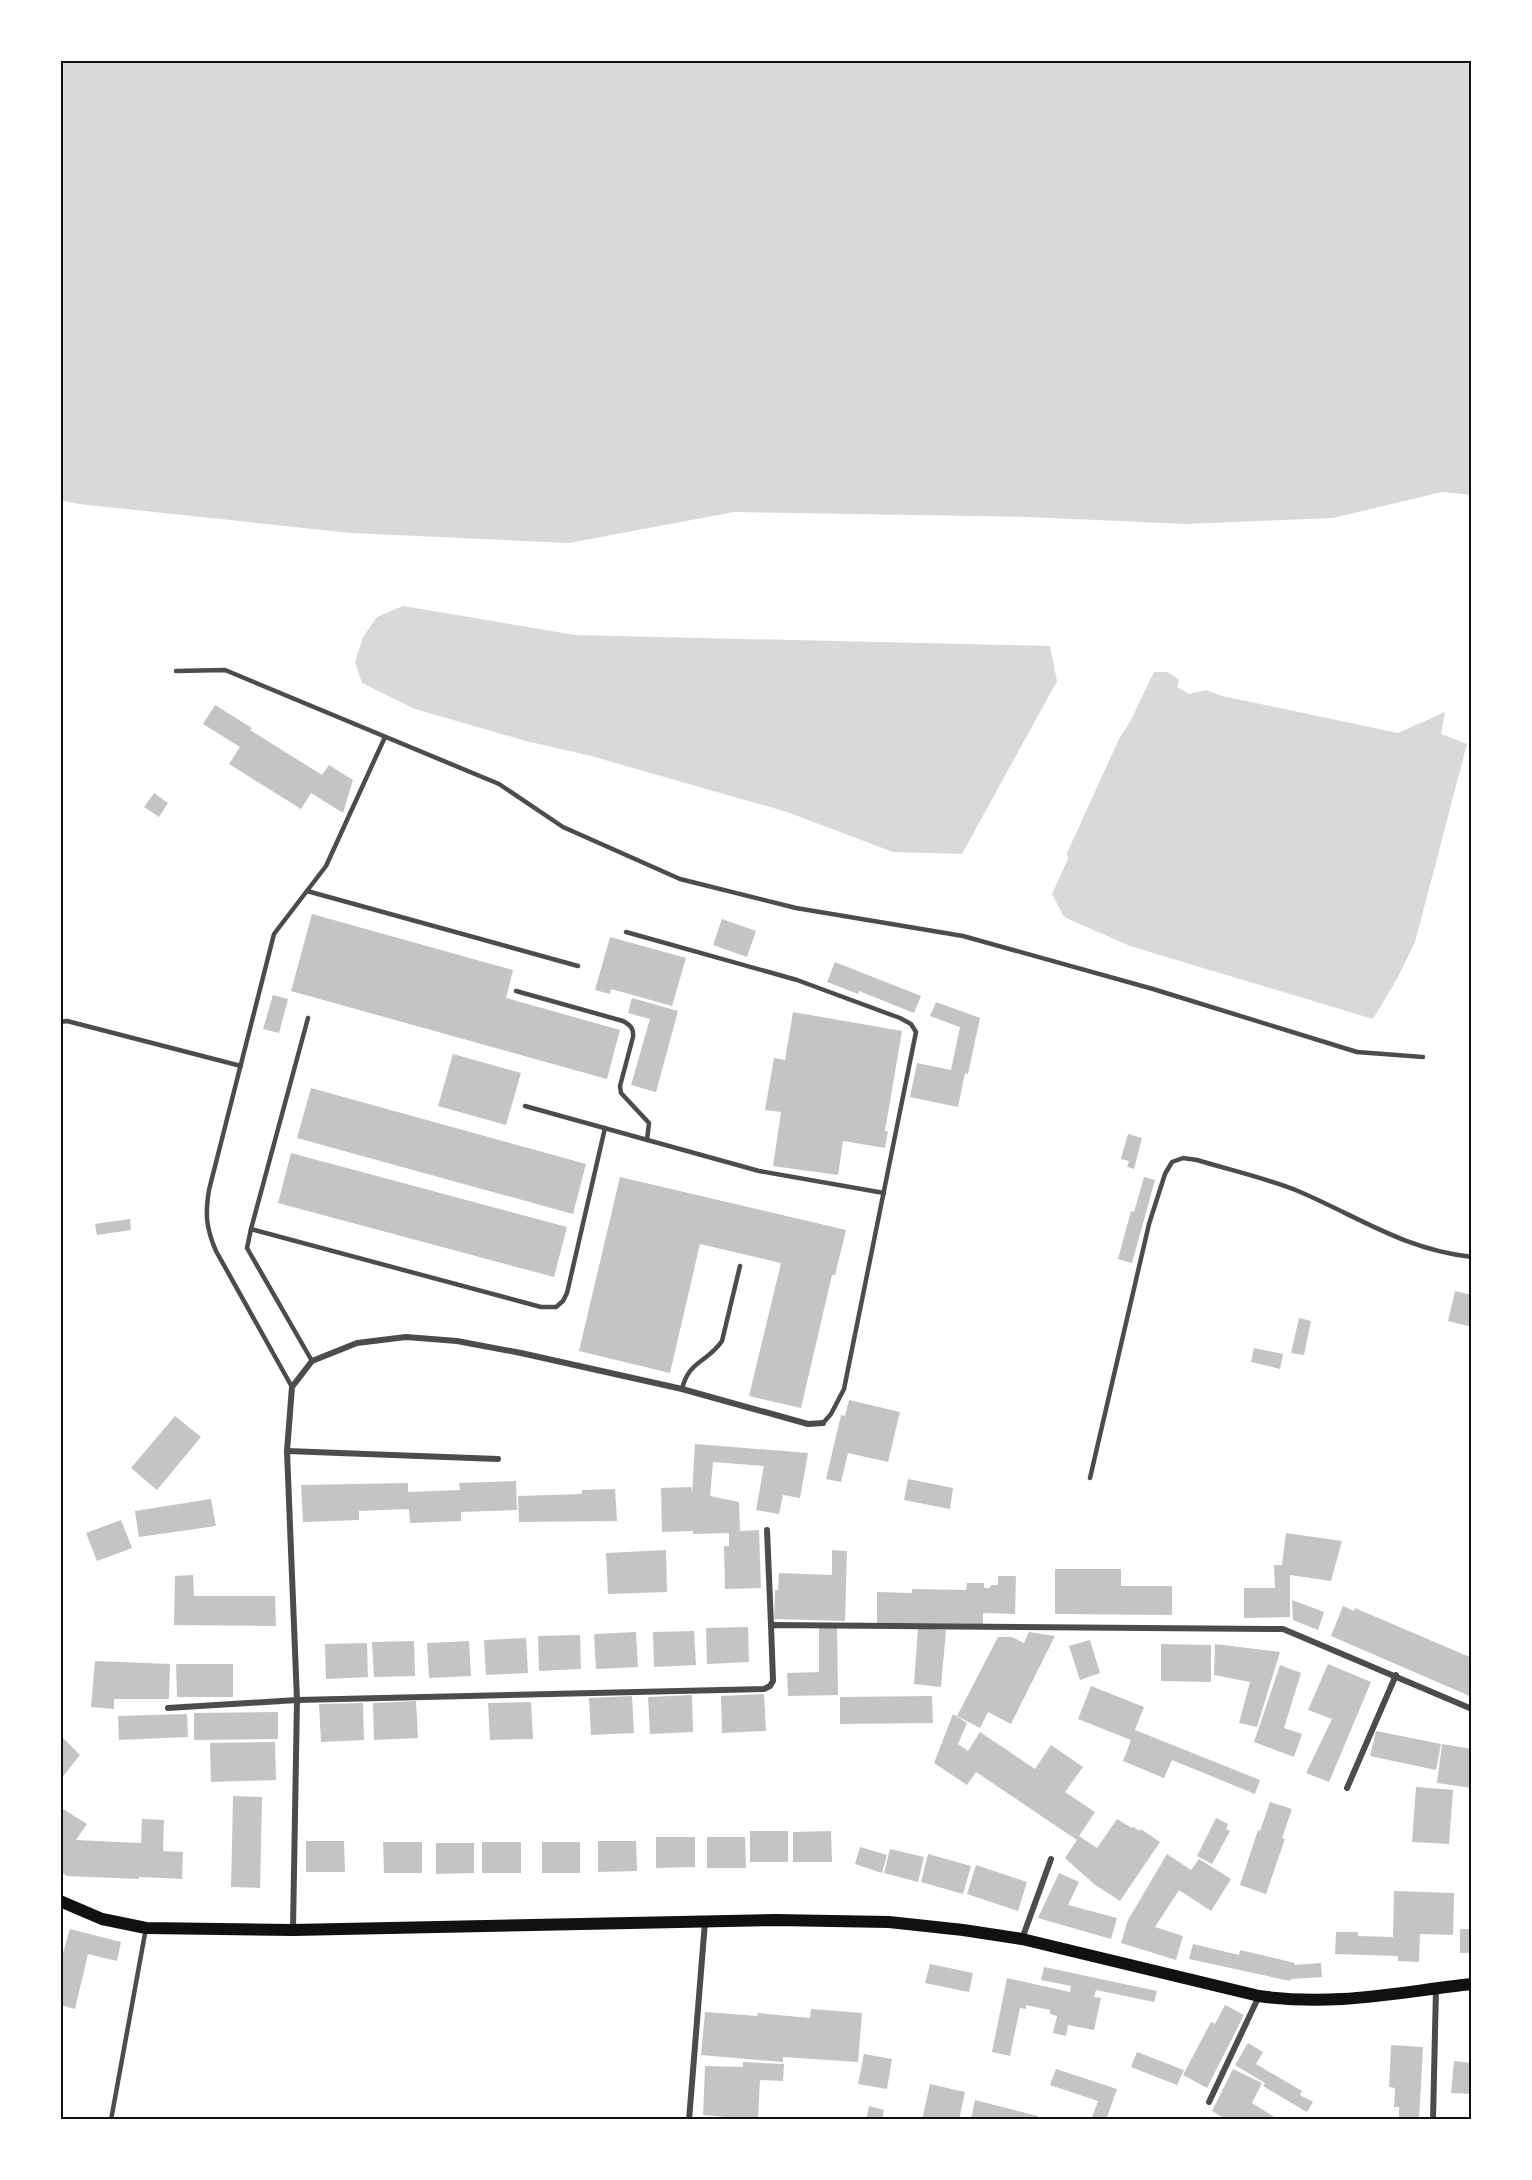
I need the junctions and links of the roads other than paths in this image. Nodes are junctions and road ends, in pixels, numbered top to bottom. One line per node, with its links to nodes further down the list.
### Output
1 (176, 671): 2 (lane)
2 (385, 737): 3 (lane); 9 (lane)
3 (307, 891): 5 (lane); 10 (lane)
4 (626, 932): 14 (lane)
5 (578, 966)
6 (516, 991): 13 (lane)
7 (308, 1018): 15 (lane)
8 (60, 1022): 10 (lane)
9 (1423, 1057)
10 (241, 1066): 19 (lane)
11 (525, 1106): 12 (lane)
12 (605, 1128): 13 (lane); 15 (lane)
13 (647, 1140): 14 (lane)
14 (884, 1192): 21 (lane)
15 (251, 1229): 18 (lane)
16 (1472, 1257): 24 (lane)
17 (740, 1266): 20 (lane)
18 (312, 1361): 19 (street); 20 (street)
19 (292, 1387): 22 (street)
20 (682, 1389): 21 (street)
21 (823, 1423)
22 (287, 1451): 23 (street); 28 (street)
23 (498, 1459)
24 (1090, 1478)
25 (768, 1530): 26 (street)
26 (771, 1625): 27 (street); 28 (street)
27 (1396, 1675): 30 (street); 31 (street)
28 (297, 1700): 29 (street); 36 (street)
29 (168, 1708)
30 (1472, 1709)
31 (1347, 1788)
32 (1051, 1859): 37 (street)
33 (60, 1901): 35 (main road)
34 (705, 1922): 36 (main road); 37 (main road); 43 (street)
35 (146, 1928): 36 (main road); 42 (lane)
36 (293, 1930)
37 (1022, 1939): 40 (main road)
38 (1472, 1984): 39 (main road)
39 (1436, 1988): 40 (main road); 44 (street)
40 (1260, 1996): 41 (street)
41 (1209, 2102)
42 (111, 2120)
43 (689, 2120)
44 (1433, 2120)

